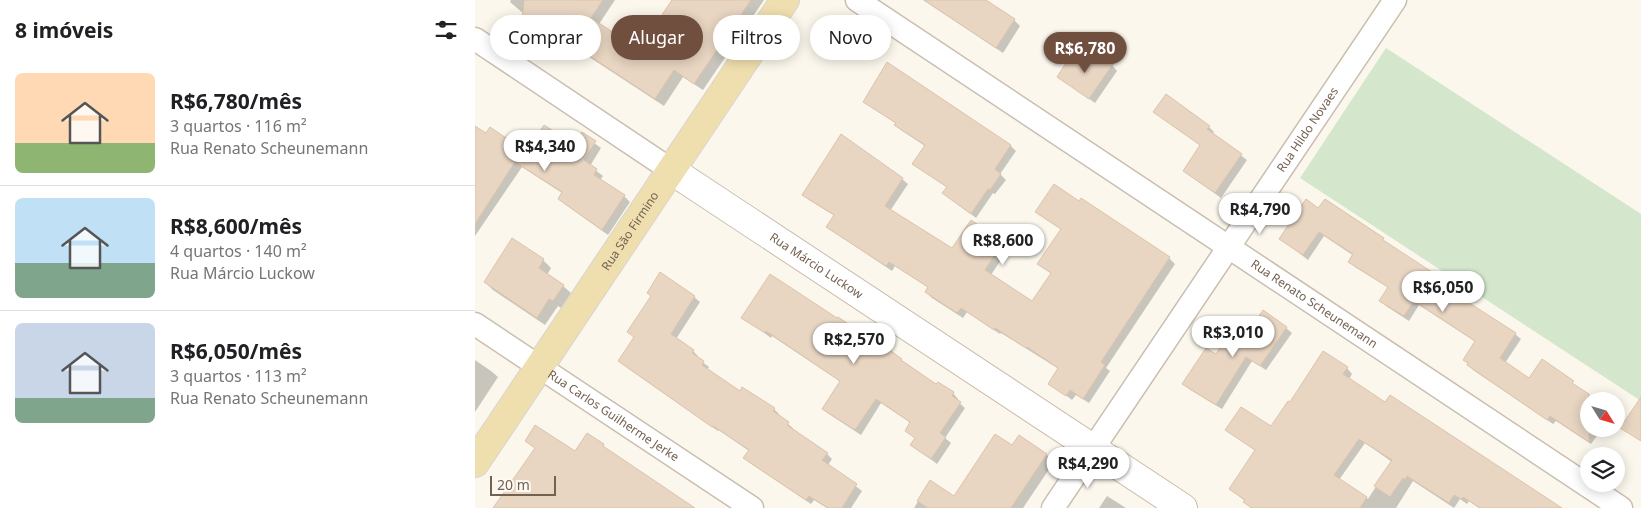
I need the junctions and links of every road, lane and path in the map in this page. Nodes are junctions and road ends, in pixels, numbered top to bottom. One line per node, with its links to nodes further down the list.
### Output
1 (785, 0): 5 (main road, Rua São Firmino)
2 (857, 0): 6 (street, Rua Renato Scheunemann)
3 (1395, 0): 6 (street, Rua Hildo Novaes)
4 (475, 39): 5 (street, Rua Márcio Luckow)
5 (671, 170): 8 (main road, Rua São Firmino); 9 (street, Rua Márcio Luckow)
6 (1229, 247): 9 (street, Rua Hildo Novaes); 14 (street, Rua Renato Scheunemann)
7 (475, 324): 8 (street, Rua Carlos Guilherme Jerke)
8 (539, 367): 10 (main road, Rua São Firmino); 11 (street, Rua Carlos Guilherme Jerke)
9 (1093, 448): 12 (street, Rua Hildo Novaes); 13 (street, Rua Márcio Luckow)
10 (475, 463)
11 (752, 508)
12 (1053, 508)
13 (1183, 508)
14 (1621, 508)

